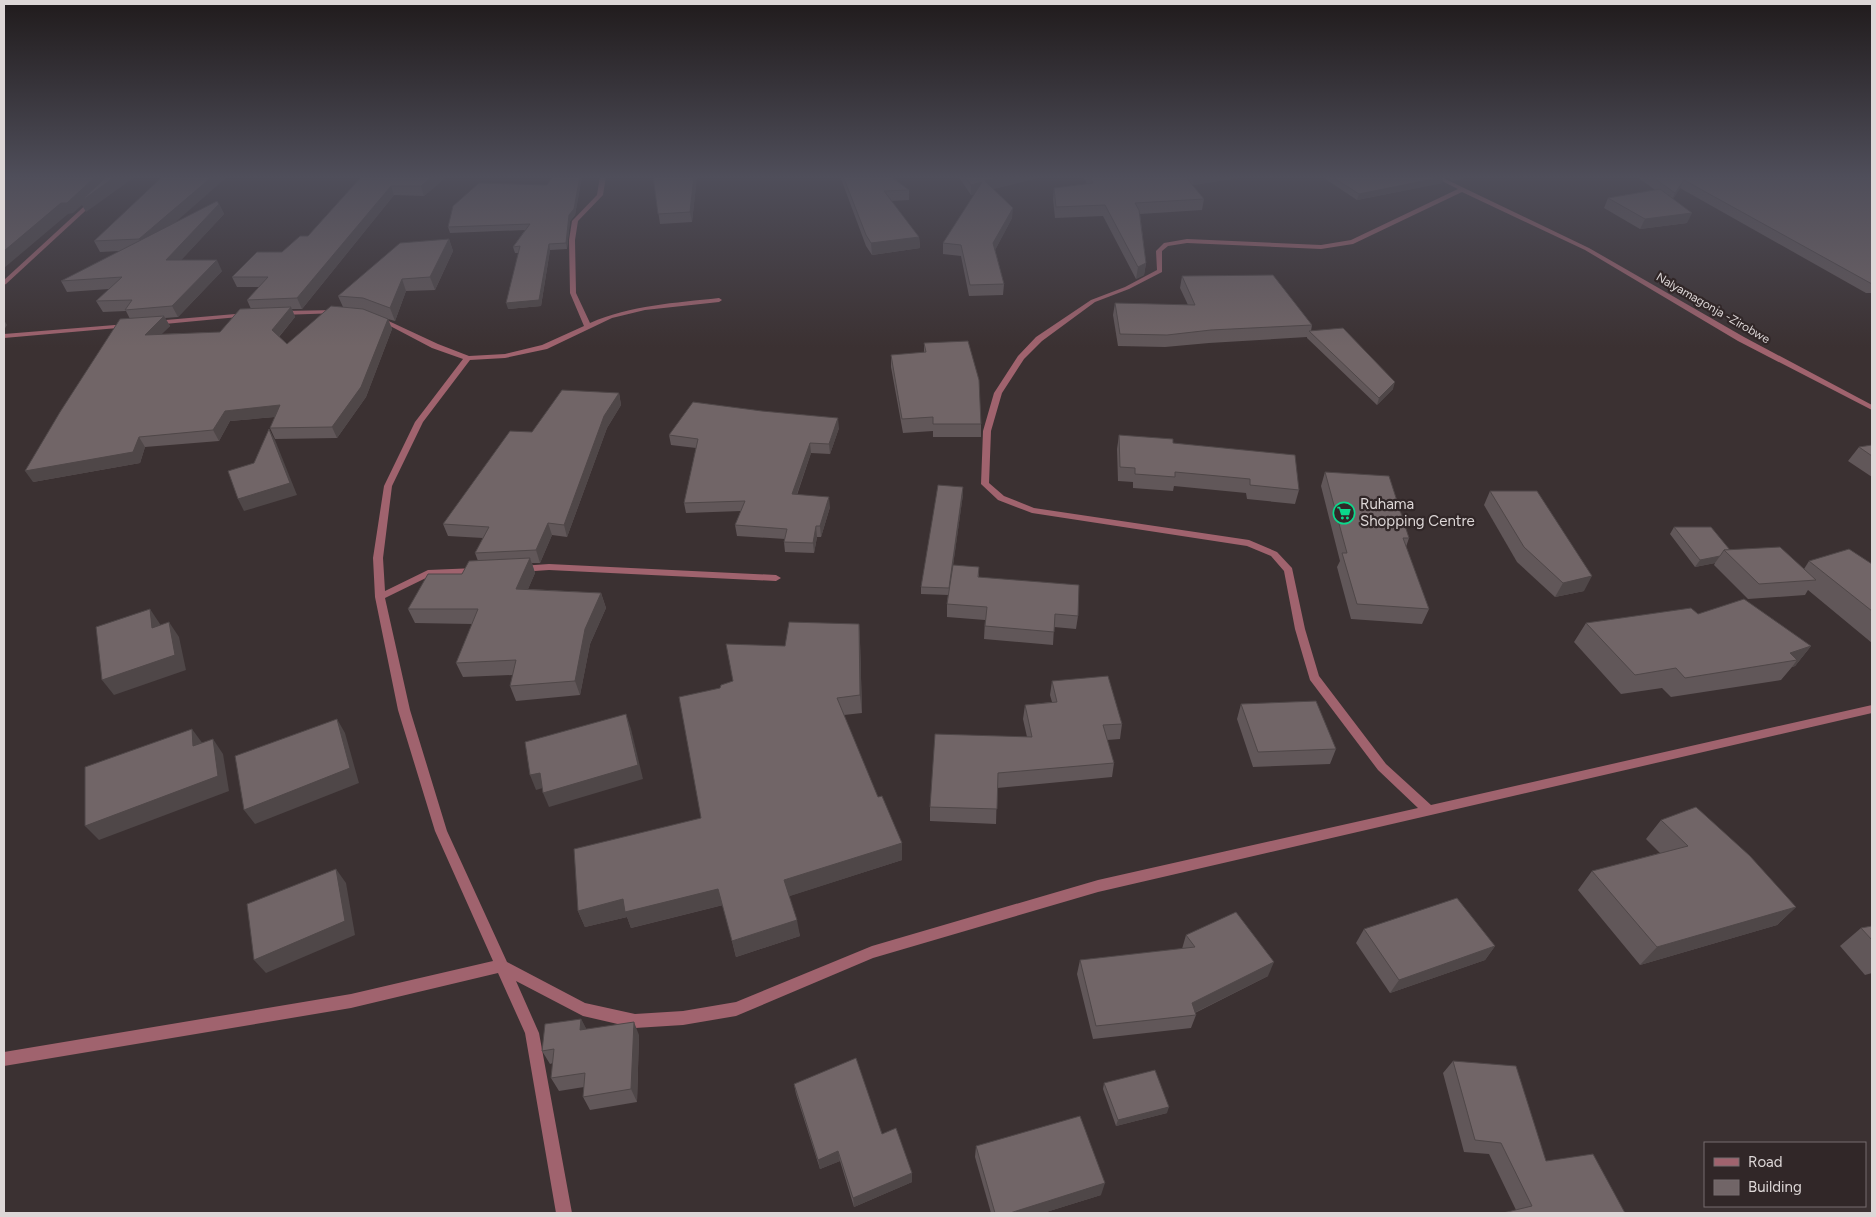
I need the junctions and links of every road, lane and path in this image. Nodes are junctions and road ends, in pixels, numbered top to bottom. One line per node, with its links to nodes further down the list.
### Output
1 (58, 233): 5 (street)
2 (573, 233): 13 (street)
3 (1372, 233): 22 (street)
4 (1552, 233): 16 (street, Nalyamagonja -Zirobwe)
5 (4, 283)
6 (719, 300): 13 (street)
7 (272, 313): 8 (street)
8 (349, 313)
9 (253, 315): 11 (street)
10 (368, 315): 15 (street)
11 (145, 324)
12 (135, 325): 14 (street)
13 (588, 327): 15 (street)
14 (4, 336)
15 (468, 358): 20 (street)
16 (1872, 408)
17 (512, 569): 19 (street)
18 (484, 570): 20 (street)
19 (776, 578)
20 (380, 597): 23 (street)
21 (1872, 709): 22 (street)
22 (1430, 811): 23 (street)
23 (501, 966): 24 (street); 25 (street)
24 (4, 1059)
25 (564, 1213)

